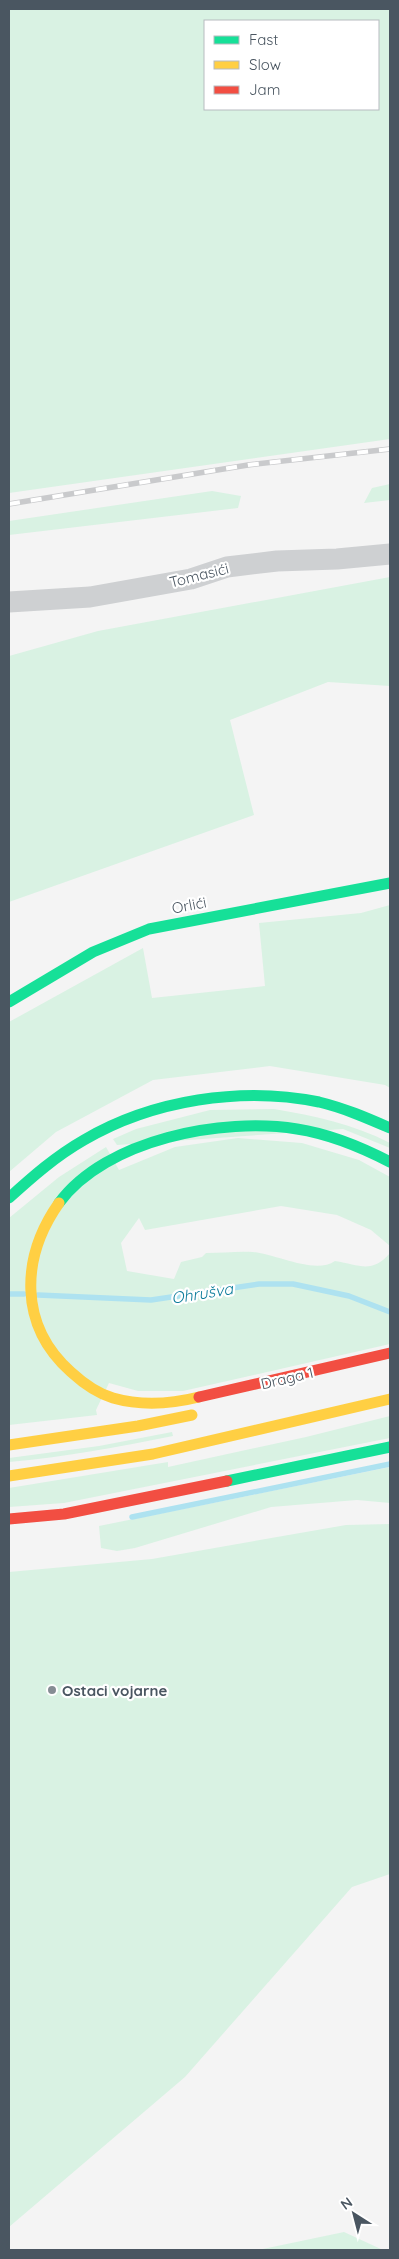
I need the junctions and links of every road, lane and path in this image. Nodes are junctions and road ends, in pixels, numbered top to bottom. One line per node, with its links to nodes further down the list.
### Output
1 (390, 554): 2 (street, Tomasići)
2 (9, 602)
3 (390, 883): 4 (main road, Orlići)
4 (9, 1002)
5 (390, 1128): 7 (main road)
6 (390, 1162): 8 (main road)
7 (9, 1198)
8 (390, 1353)
9 (390, 1399): 13 (main road)
10 (195, 1415): 11 (main road)
11 (9, 1445)
12 (390, 1447): 14 (main road)
13 (9, 1476)
14 (9, 1518)

